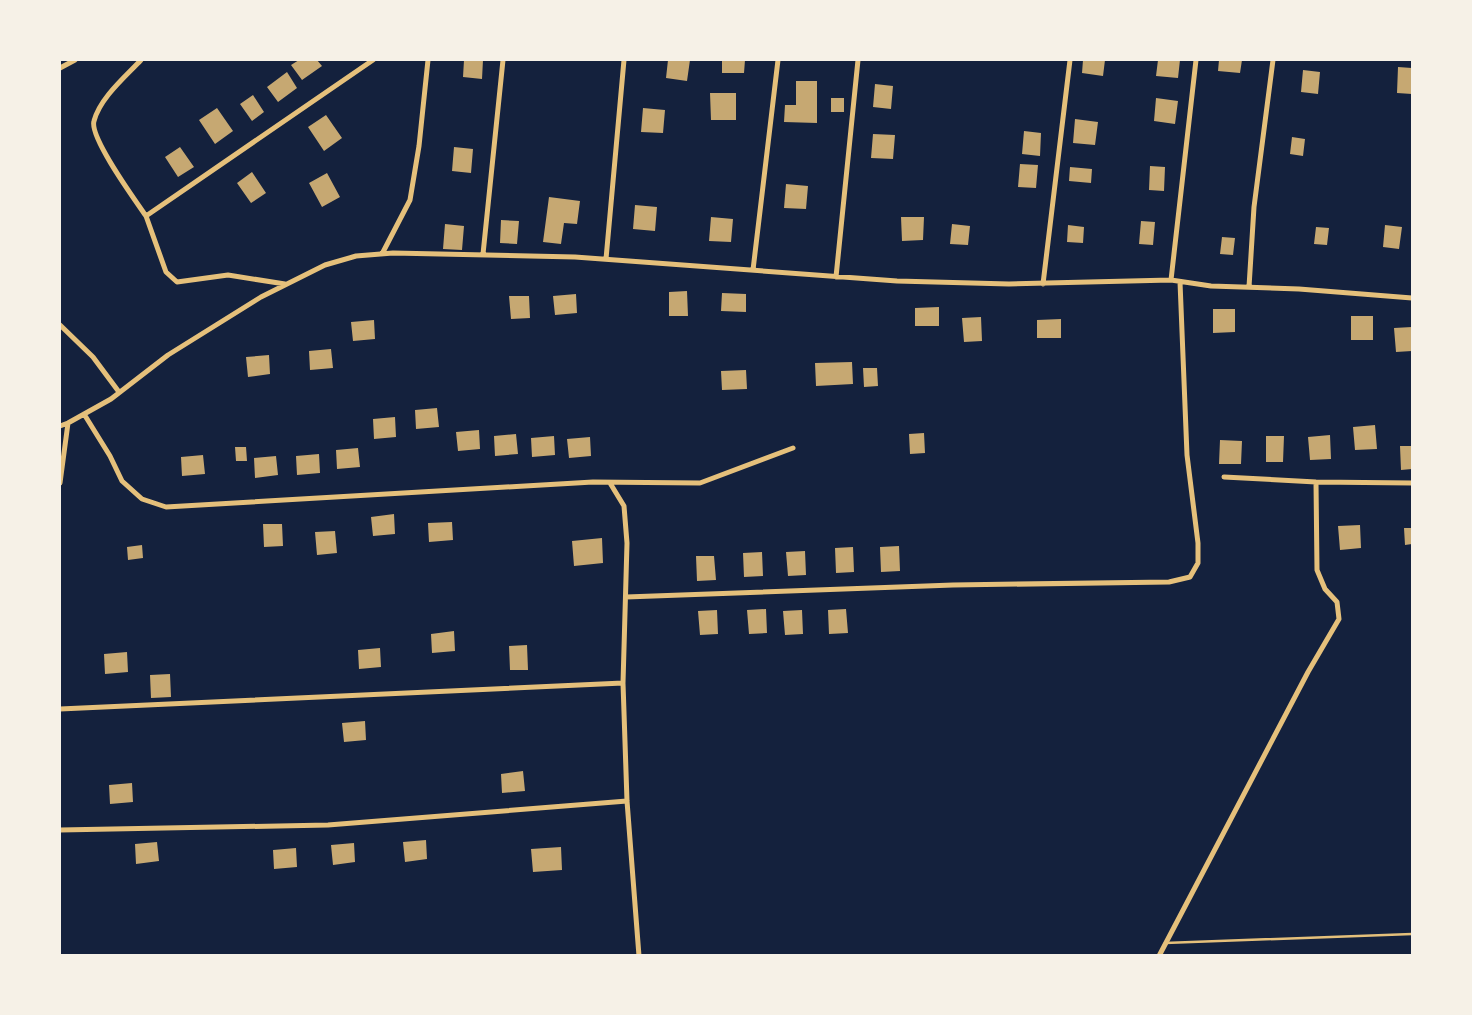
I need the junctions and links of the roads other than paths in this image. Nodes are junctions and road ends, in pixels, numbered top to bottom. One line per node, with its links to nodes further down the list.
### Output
1 (75, 60): 12 (street)
2 (141, 60): 13 (street)
3 (373, 60): 13 (street)
4 (428, 60): 14 (street)
5 (503, 60): 15 (street)
6 (623, 60): 16 (street)
7 (778, 60): 17 (street)
8 (858, 60): 18 (street)
9 (1070, 60): 21 (street)
10 (1196, 60): 19 (street)
11 (1273, 60): 23 (street)
12 (60, 68)
13 (146, 216): 22 (street)
14 (382, 254): 15 (street); 22 (street)
15 (483, 254): 16 (street)
16 (606, 259): 17 (street)
17 (753, 270): 18 (street)
18 (836, 277): 21 (street)
19 (1171, 280): 20 (street); 21 (street)
20 (1180, 282): 23 (street); 36 (street)
21 (1043, 284)
22 (286, 285): 26 (street)
23 (1249, 287): 24 (street)
24 (1412, 298)
25 (60, 325): 26 (street)
26 (119, 392): 27 (street)
27 (84, 414): 28 (street); 34 (street)
28 (68, 423): 29 (street); 33 (street)
29 (60, 426)
30 (793, 448): 34 (street)
31 (1224, 477): 32 (street)
32 (1316, 482): 35 (street); 42 (street)
33 (60, 483)
34 (610, 483): 36 (street)
35 (1412, 483)
36 (626, 597): 37 (street)
37 (623, 683): 38 (street); 39 (street)
38 (60, 709)
39 (627, 801): 40 (street); 43 (street)
40 (60, 830)
41 (1412, 934): 42 (lane)
42 (1166, 943): 44 (street)
43 (639, 956)
44 (1159, 956)

